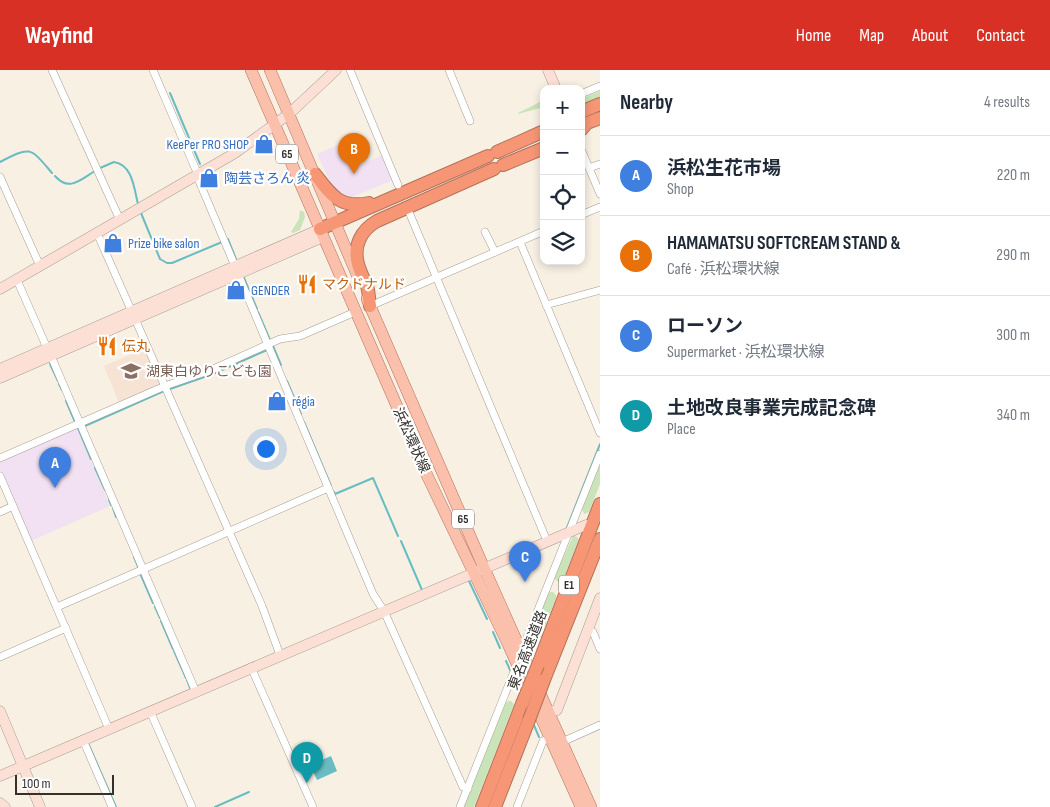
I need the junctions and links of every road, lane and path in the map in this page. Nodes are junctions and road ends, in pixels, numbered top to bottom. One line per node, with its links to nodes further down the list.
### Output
1 (52, 70): 38 (street)
2 (153, 70): 29 (street)
3 (251, 70): 19 (main road, 浜松環状線 / 65)
4 (270, 70): 15 (main road, 浜松環状線 / 65)
5 (336, 70): 15 (street)
6 (350, 70): 31 (street)
7 (449, 70): 18 (street)
8 (548, 70): 9 (street)
9 (554, 85)
10 (600, 86): 11 (street)
11 (585, 92)
12 (600, 104): 13 (highway)
13 (585, 110)
14 (600, 110): 16 (highway)
15 (289, 114): 19 (street); 28 (main road, 浜松環状線 / 65)
16 (585, 115)
17 (600, 118): 21 (highway)
18 (470, 121)
19 (275, 126): 29 (street); 42 (main road, 浜松環状線 / 65)
20 (600, 126): 22 (highway)
21 (582, 130)
22 (585, 131)
23 (540, 133): 34 (highway)
24 (540, 150): 32 (highway)
25 (585, 158): 27 (street)
26 (600, 164): 27 (street)
27 (589, 168): 33 (street)
28 (315, 174): 34 (highway); 39 (main road, 浜松環状線 / 65)
29 (198, 176): 38 (street); 47 (street)
30 (0, 177): 46 (street)
31 (398, 184)
32 (456, 186): 39 (highway); 53 (highway)
33 (600, 194)
34 (389, 199): 39 (highway)
35 (600, 207): 37 (street)
36 (409, 212): 48 (street)
37 (585, 213)
38 (120, 220): 41 (street)
39 (336, 227): 42 (highway); 53 (main road, 浜松環状線 / 65)
40 (485, 232): 45 (street)
41 (98, 233): 46 (street); 55 (street)
42 (321, 233): 47 (street); 54 (main road, 浜松環状線 / 65)
43 (540, 233): 44 (street)
44 (520, 242): 45 (street); 52 (street)
45 (495, 252): 48 (street)
46 (40, 266): 49 (street)
47 (236, 270): 55 (street); 56 (street)
48 (437, 277): 53 (street); 74 (street)
49 (17, 280): 50 (street); 57 (street)
50 (0, 289)
51 (600, 290): 52 (street)
52 (546, 305): 62 (street)
53 (370, 306): 76 (main road, 浜松環状線 / 65)
54 (355, 312): 56 (street); 76 (main road, 浜松環状線 / 65)
55 (134, 315): 57 (street); 60 (street)
56 (268, 345): 60 (street); 66 (street)
57 (49, 352): 58 (street); 59 (street); 61 (street)
58 (0, 369)
59 (0, 378)
60 (165, 386): 61 (street); 71 (street)
61 (80, 423): 64 (street); 75 (street)
62 (600, 433)
63 (600, 454): 72 (street)
64 (0, 458)
65 (0, 476): 68 (street)
66 (328, 488): 71 (street); 79 (street)
67 (600, 504): 107 (highway, 東名高速道路 / E1, bridge)
68 (13, 506): 69 (street); 78 (street)
69 (0, 512)
70 (586, 525): 72 (street)
71 (229, 532): 75 (street); 84 (street)
72 (569, 532): 74 (street); 82 (street)
73 (600, 539): 108 (highway, 東名高速道路 / E1, bridge)
74 (547, 541): 76 (street)
75 (143, 569): 78 (street); 88 (street)
76 (480, 570): 79 (street); 82 (main road, 浜松環状線 / 65); 86 (main road, 浜松環状線 / 65)
77 (600, 598): 81 (street)
78 (56, 607): 80 (street)
79 (384, 611): 84 (street); 99 (street)
80 (66, 628): 85 (street); 93 (street)
81 (588, 630): 83 (street); 91 (street)
82 (518, 644): 91 (main road, 浜松環状線 / 65)
83 (600, 649)
84 (280, 655): 87 (street)
85 (0, 657)
86 (517, 664): 94 (main road, 浜松環状線 / 65); 99 (street)
87 (251, 667): 88 (street); 105 (street)
88 (196, 692): 90 (street)
89 (0, 711): 97 (street)
90 (150, 711): 93 (street); 104 (street)
91 (549, 713): 96 (main road, 浜松環状線 / 65)
92 (600, 725): 96 (street)
93 (109, 729): 95 (street)
94 (550, 738): 109 (street); 110 (main road, 浜松環状線 / 65)
95 (83, 740): 97 (street); 103 (street)
96 (562, 742): 111 (main road, 浜松環状線 / 65)
97 (23, 766): 98 (street); 102 (street)
98 (0, 776)
99 (468, 789): 106 (street)
100 (0, 803): 101 (street)
101 (5, 807)
102 (40, 807)
103 (112, 807)
104 (192, 807)
105 (313, 807)
106 (460, 807)
107 (482, 807)
108 (495, 807)
109 (517, 807)
110 (581, 807)
111 (591, 807)

